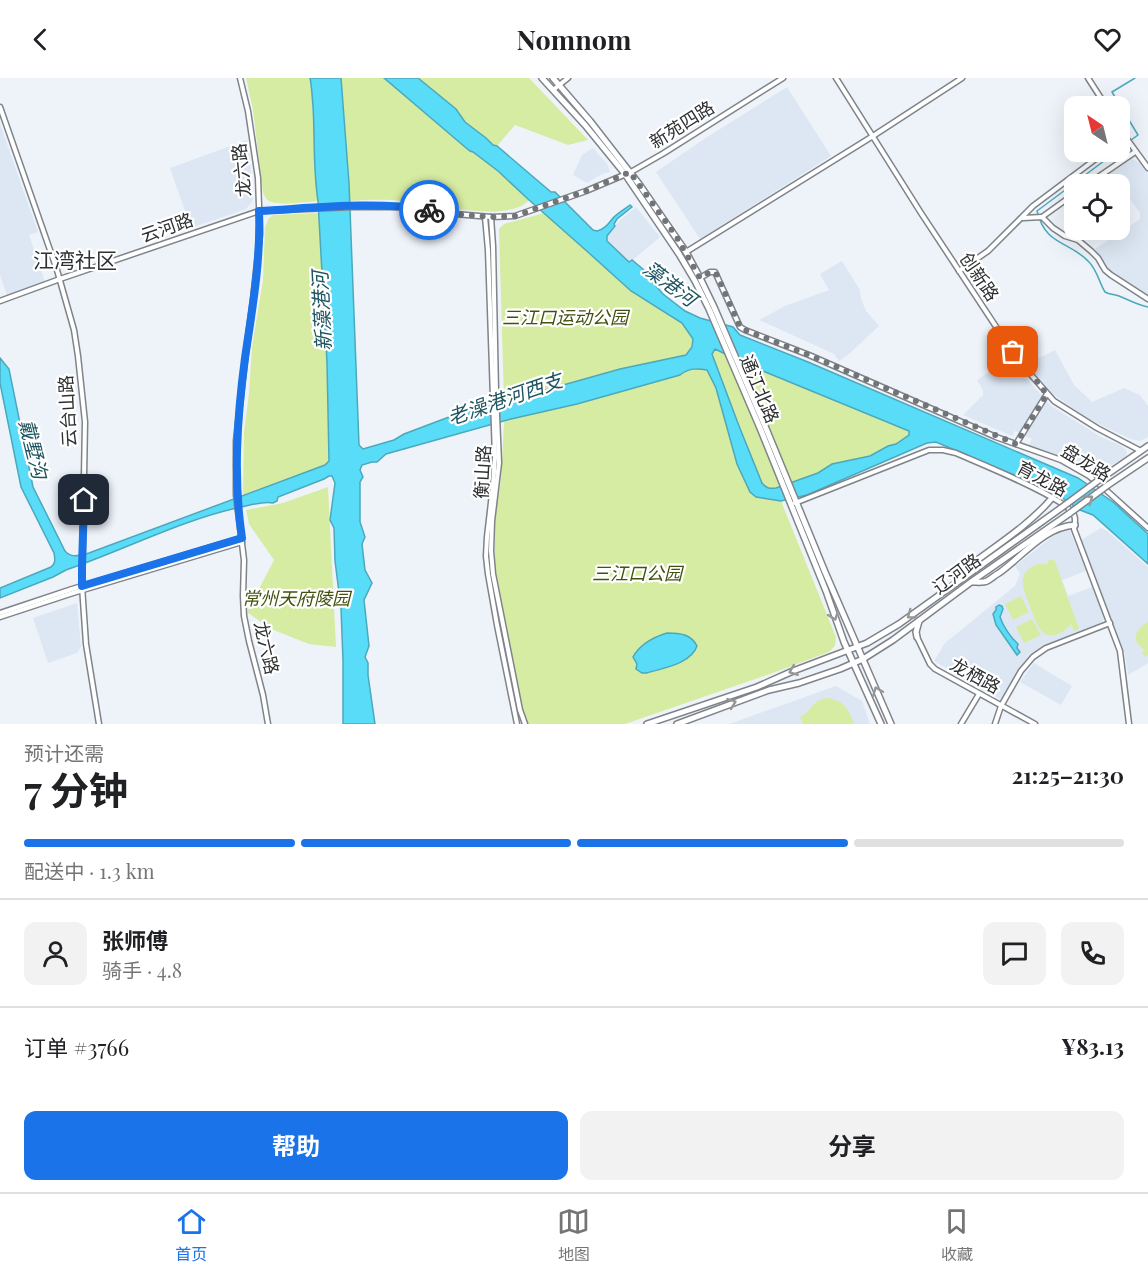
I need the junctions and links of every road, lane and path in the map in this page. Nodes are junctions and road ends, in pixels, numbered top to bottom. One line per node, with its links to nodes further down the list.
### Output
1 (240, 78): 21 (street, 龙六路)
2 (542, 78): 10 (main road, 通江北路)
3 (553, 78): 9 (main road, 通江北路)
4 (568, 78): 9 (street)
5 (783, 78): 18 (street, 新苑四路)
6 (836, 78): 13 (street, 创新路)
7 (962, 78): 13 (street)
8 (1088, 78): 11 (street)
9 (559, 84): 10 (street); 18 (main road, 通江北路)
10 (553, 90): 18 (main road, 通江北路)
11 (1100, 96)
12 (0, 107): 29 (street, 云台山路)
13 (873, 136): 26 (street); 27 (street, 创新路)
14 (1130, 145): 15 (street)
15 (1135, 152): 17 (street); 19 (street)
16 (1092, 162): 25 (street)
17 (1148, 168)
18 (628, 173): 23 (street); 26 (main road, 通江北路); 39 (main road, 通江北路)
19 (1103, 174)
20 (1064, 201): 24 (street)
21 (259, 211): 22 (street, 云河路); 29 (street, 云河路); 44 (street, 龙六路)
22 (485, 217): 23 (street); 33 (street, 衡山路)
23 (491, 217): 33 (street, 衡山路)
24 (1040, 217): 25 (street); 30 (street)
25 (1023, 218): 27 (street)
26 (686, 252): 28 (main road, 通江北路)
27 (959, 271): 32 (street, 创新路)
28 (700, 278): 35 (street, 盘龙路); 39 (main road, 通江北路)
29 (60, 279): 31 (street, 云河路); 47 (street, 云台山路)
30 (1148, 299)
31 (0, 301)
32 (1047, 394): 35 (street); 37 (street, 创新路)
33 (495, 404): 34 (street, 衡山路)
34 (495, 425): 61 (street, 衡山路); 62 (street, 衡山路)
35 (1016, 444): 43 (street, 盘龙路)
36 (1148, 446): 37 (main road)
37 (1141, 451): 45 (main road, 辽河路, bridge)
38 (1148, 458): 46 (main road, 辽河路, one-way to 38, bridge)
39 (783, 479): 41 (main road)
40 (1052, 498): 41 (street, 育龙路); 42 (street, 育龙路); 45 (main road)
41 (793, 502): 53 (main road); 54 (main road, one-way to 54)
42 (1075, 525): 46 (main road); 50 (street, 育龙路)
43 (1148, 528)
44 (242, 540): 47 (street); 60 (street, 龙六路)
45 (966, 574): 53 (main road, 辽河路, one-way to 53)
46 (971, 582): 49 (main road, 辽河路)
47 (82, 588): 48 (street); 59 (street, 云台山路)
48 (0, 615)
49 (919, 621): 51 (main road, 辽河路); 52 (main road)
50 (1110, 623): 58 (street); 70 (street, 育龙路)
51 (903, 633): 52 (main road); 55 (main road, 辽河路)
52 (917, 637): 57 (street, 龙栖路)
53 (857, 647): 54 (main road, 辽河路); 55 (main road)
54 (848, 650): 56 (main road); 63 (main road, one-way to 63)
55 (863, 659): 56 (main road, 辽河路); 66 (main road, one-way to 55)
56 (854, 663): 64 (main road, one-way to 56); 65 (main road)
57 (979, 694): 58 (street, 龙栖路); 67 (street)
58 (1001, 706): 68 (street); 69 (street, 龙栖路)
59 (99, 724)
60 (268, 724)
61 (518, 724)
62 (525, 724)
63 (647, 724)
64 (677, 724)
65 (881, 724)
66 (891, 724)
67 (961, 724)
68 (995, 724)
69 (1035, 724)
70 (1129, 724)

